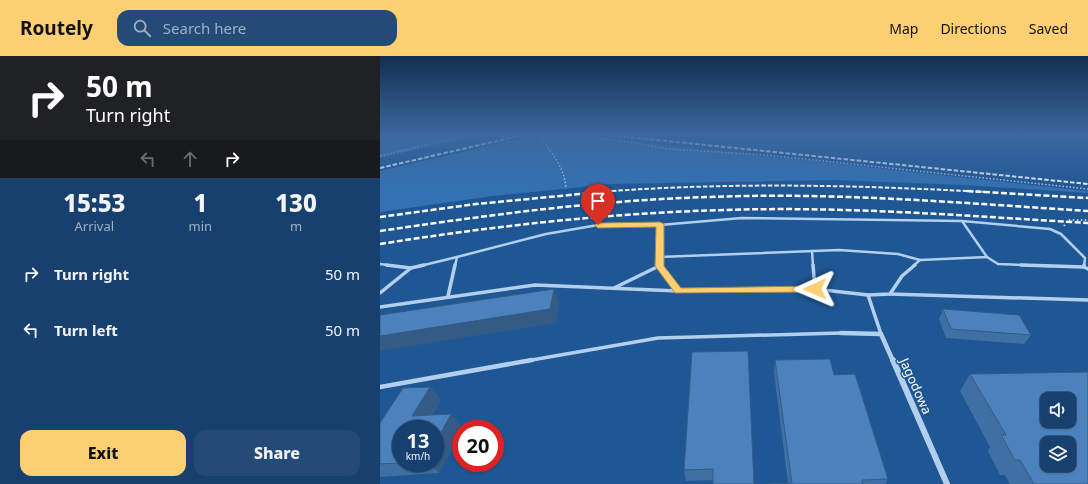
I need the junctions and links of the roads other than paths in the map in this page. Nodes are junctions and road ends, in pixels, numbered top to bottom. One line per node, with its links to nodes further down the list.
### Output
1 (962, 220): 2 (lane); 6 (lane); 11 (lane)
2 (660, 224): 4 (lane); 5 (lane)
3 (812, 251): 5 (lane); 7 (lane); 13 (lane)
4 (457, 257): 10 (lane); 18 (lane)
5 (659, 257): 9 (lane)
6 (987, 257): 7 (lane); 11 (lane)
7 (920, 260): 16 (lane)
8 (380, 264): 10 (lane)
9 (659, 266): 12 (lane); 14 (lane)
10 (411, 268): 15 (lane)
11 (1086, 268)
12 (613, 288): 14 (lane); 18 (lane)
13 (815, 289): 14 (lane); 17 (lane)
14 (678, 291)
15 (380, 293)
16 (890, 294): 17 (lane); 19 (lane)
17 (868, 295): 22 (lane)
18 (448, 296): 20 (lane)
19 (1088, 300)
20 (380, 307)
21 (841, 333): 22 (street); 23 (lane)
22 (882, 334): 24 (street, Jagodowa)
23 (380, 387)
24 (947, 484)

